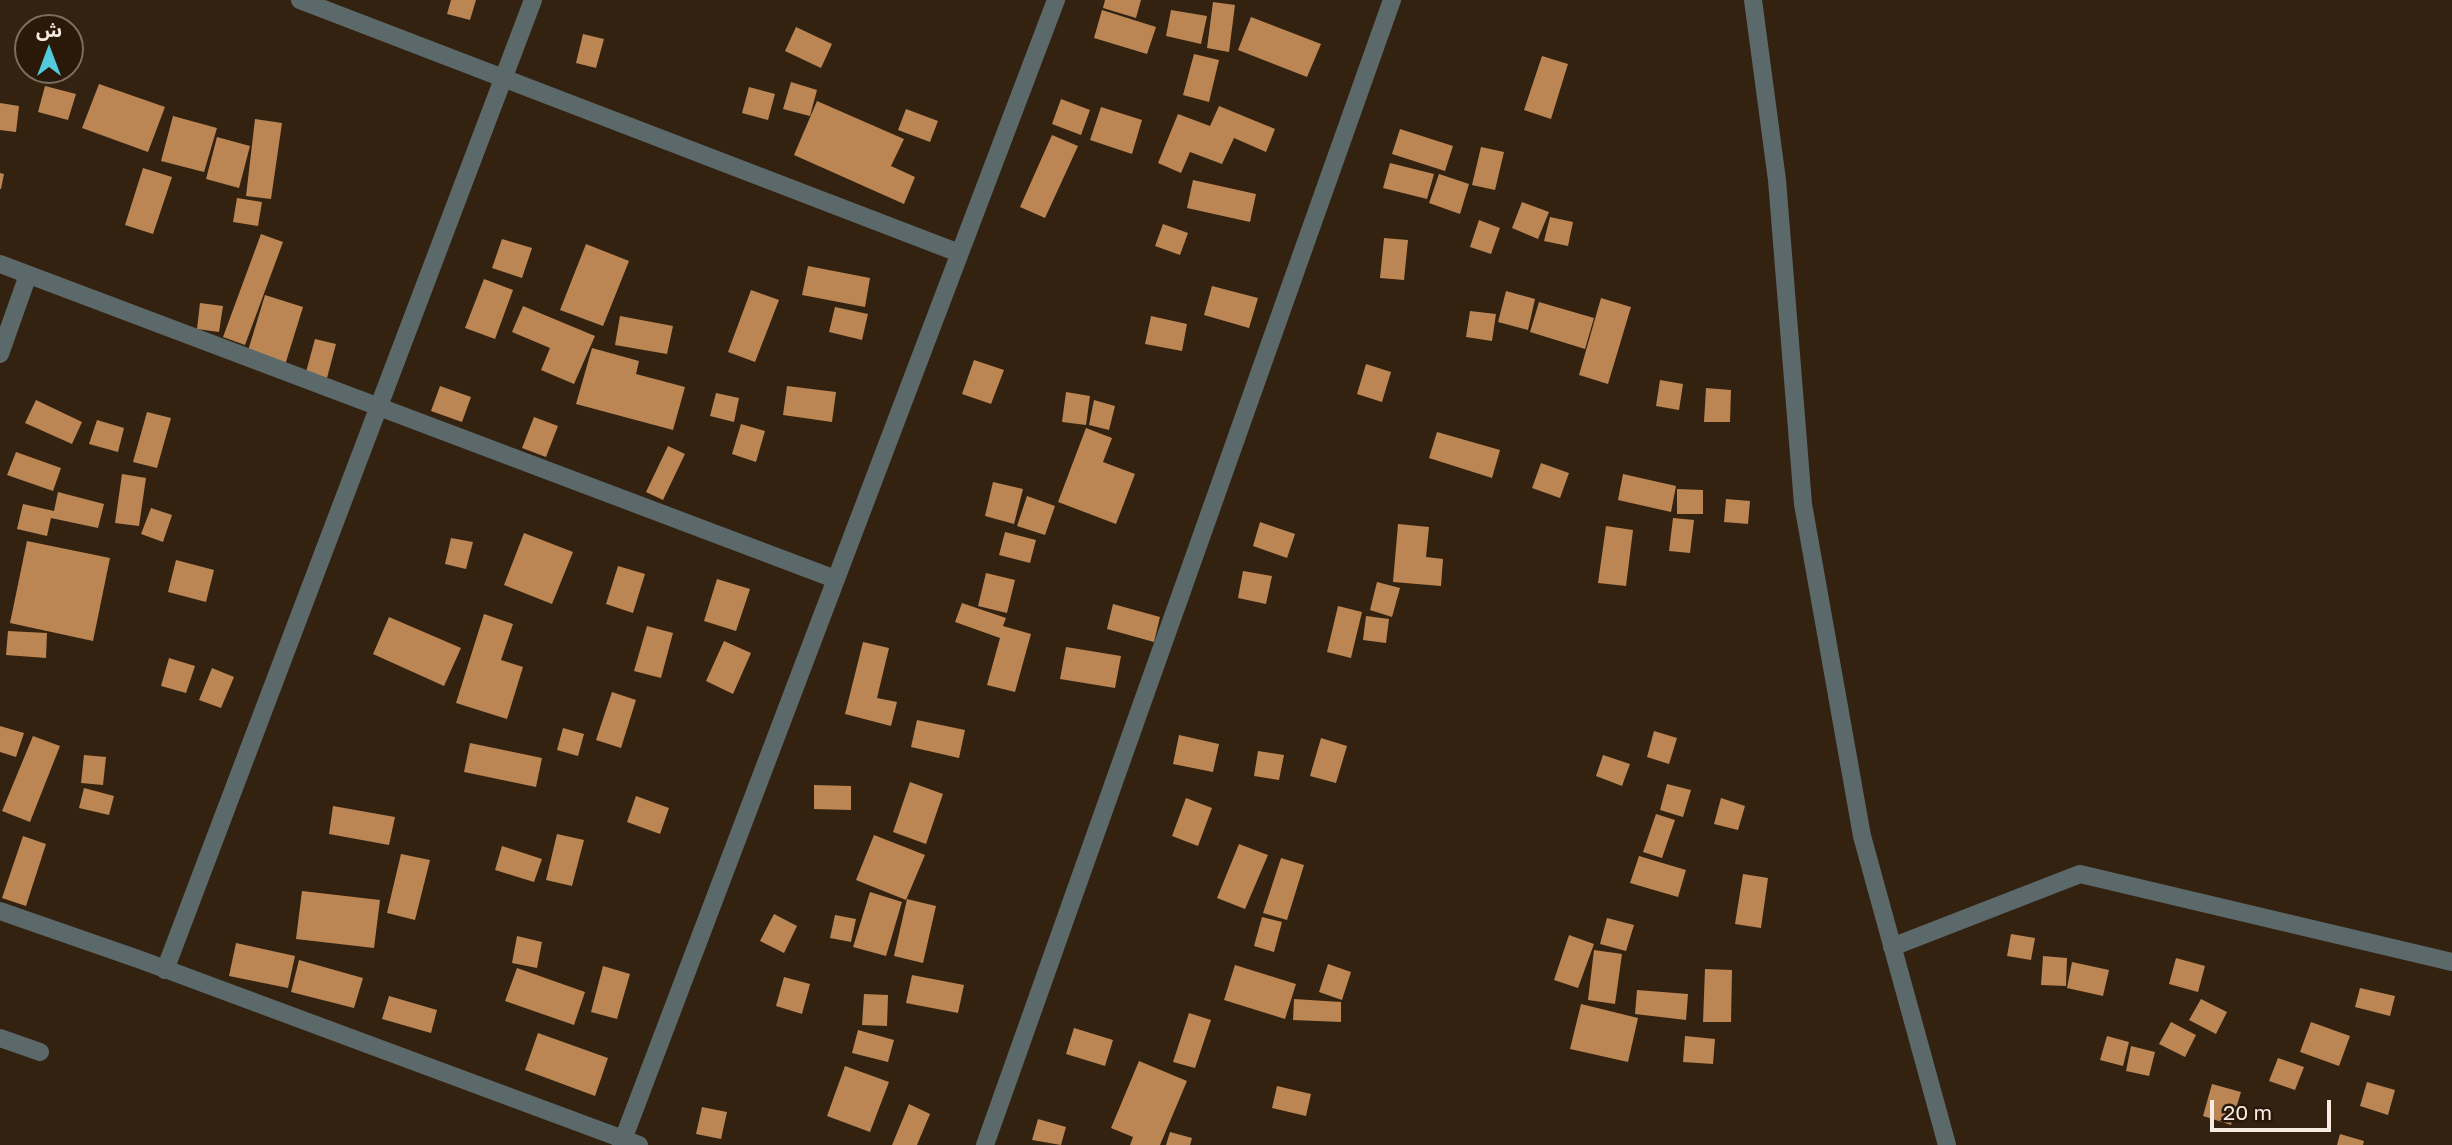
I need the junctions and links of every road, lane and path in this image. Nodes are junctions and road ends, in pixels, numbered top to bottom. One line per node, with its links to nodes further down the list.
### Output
1 (300, 0): 6 (street)
2 (533, 0): 6 (street)
3 (1056, 0): 7 (street)
4 (1392, 0): 20 (street)
5 (1753, 0): 14 (street)
6 (504, 78): 7 (street); 11 (street)
7 (959, 253): 12 (street)
8 (0, 264): 9 (street)
9 (28, 275): 10 (street); 11 (street)
10 (0, 354)
11 (378, 407): 12 (street); 16 (street)
12 (835, 579): 19 (street)
13 (0, 911): 16 (street)
14 (1892, 947): 15 (street); 21 (street)
15 (2452, 962)
16 (164, 970): 19 (street)
17 (0, 1038): 18 (street)
18 (40, 1052)
19 (627, 1143)
20 (985, 1145)
21 (1947, 1145)

